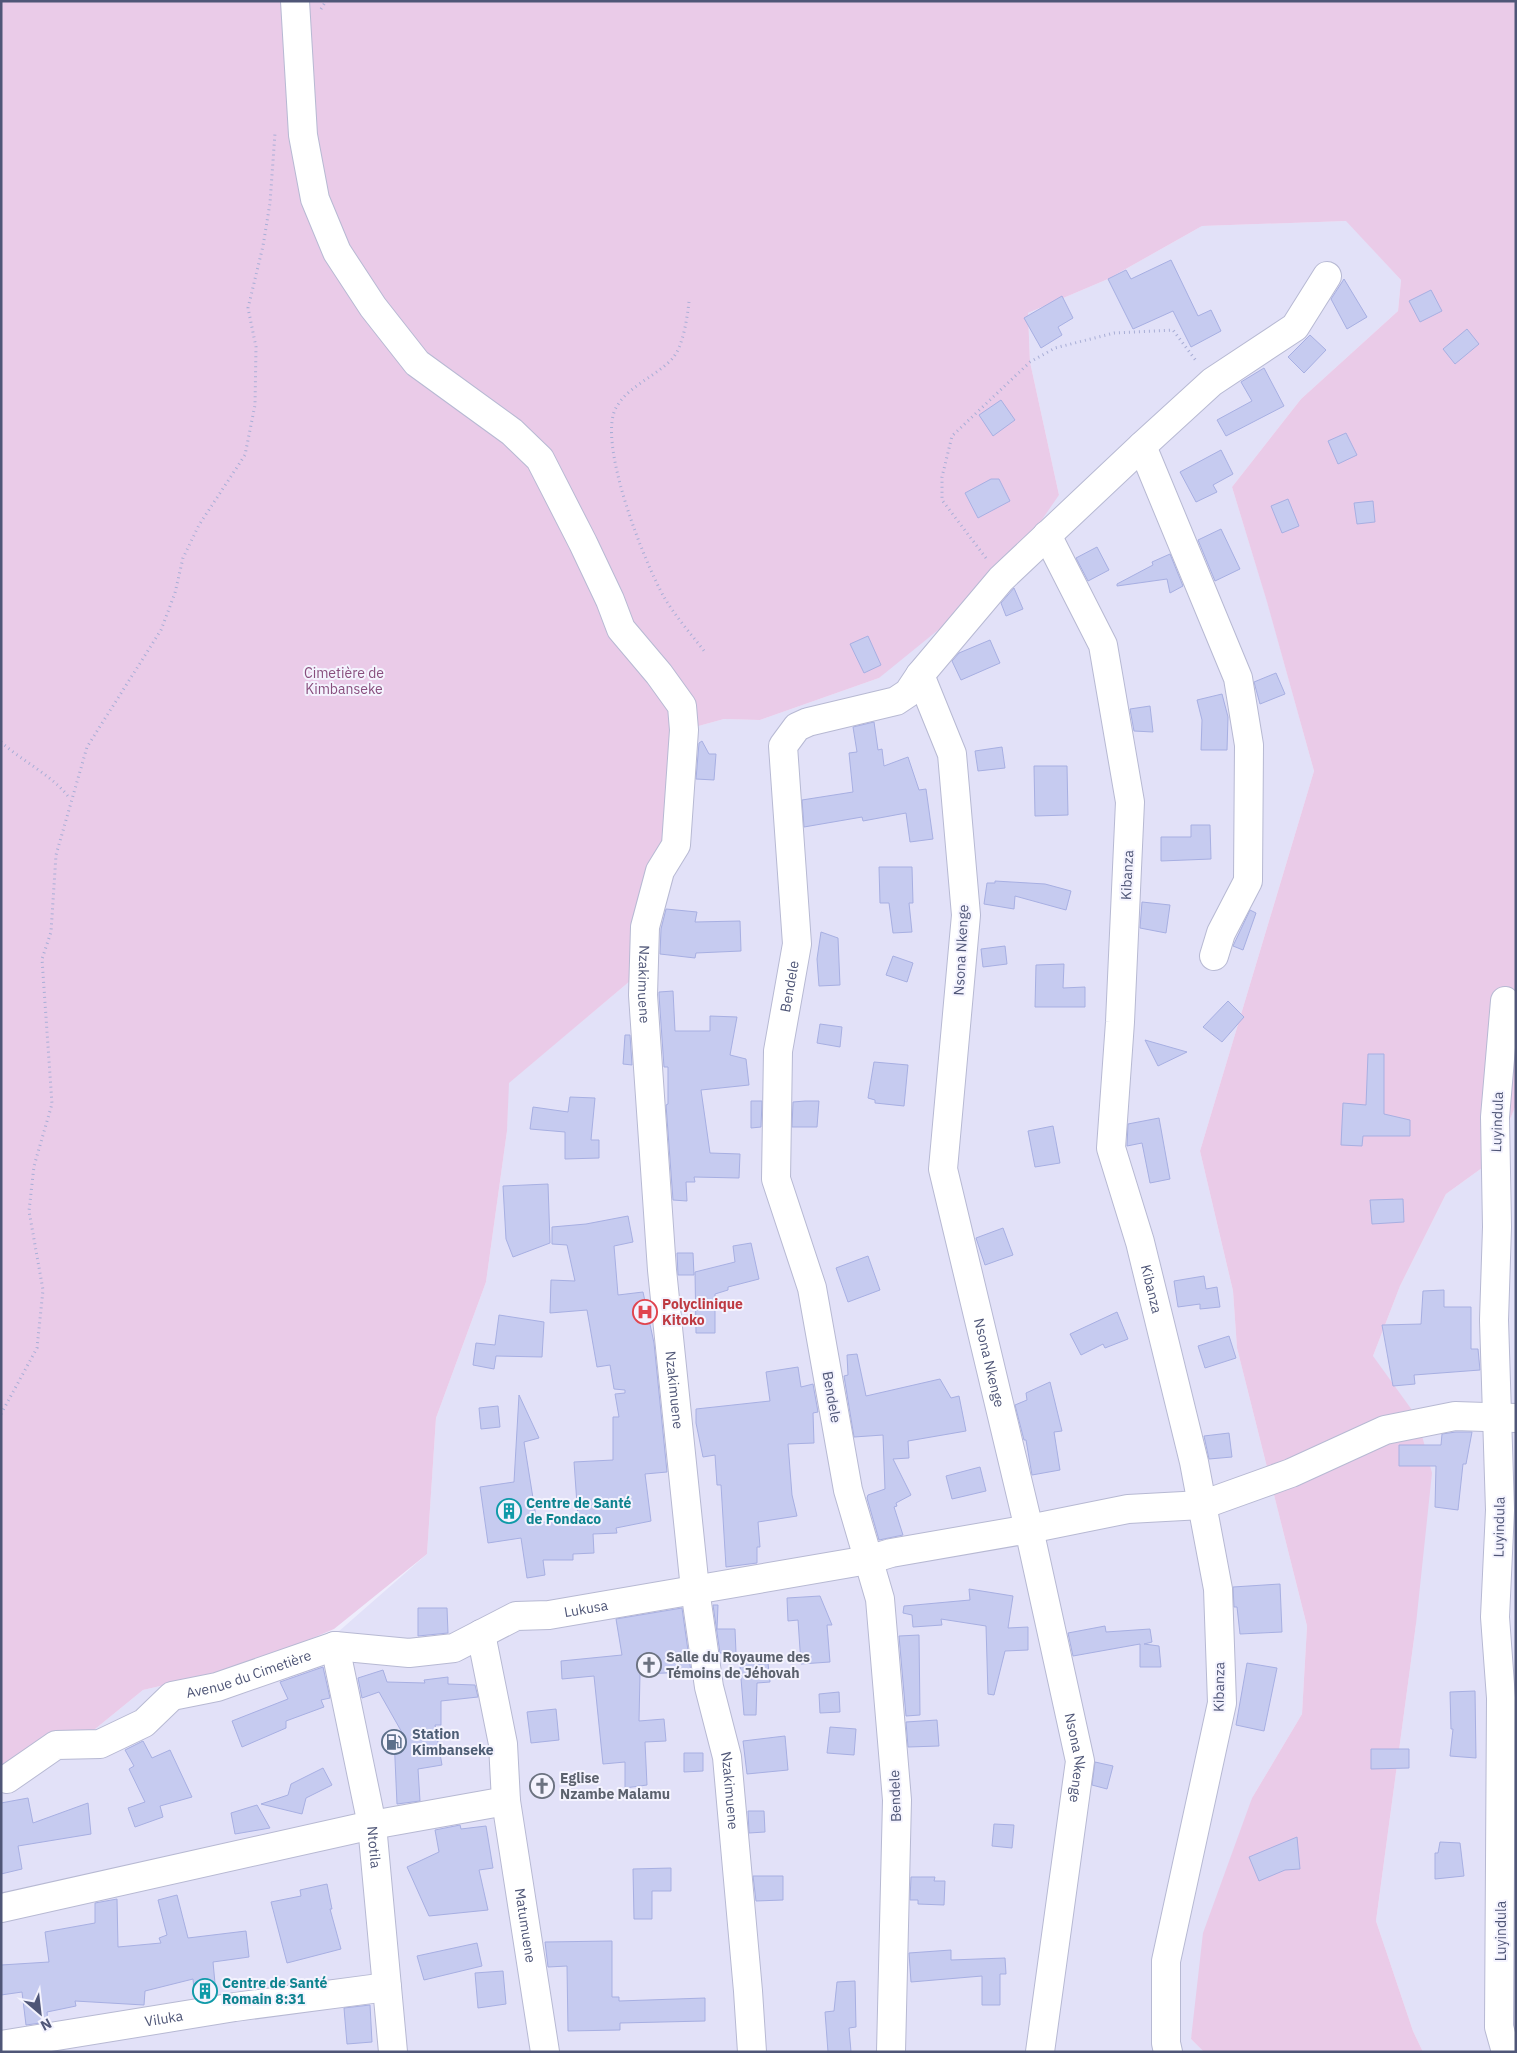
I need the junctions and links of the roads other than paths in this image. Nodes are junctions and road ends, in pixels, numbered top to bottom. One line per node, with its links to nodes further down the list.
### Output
1 (295, 1): 12 (street, Nzakimuene)
2 (1327, 276): 3 (street)
3 (1142, 446): 4 (street); 6 (street)
4 (1047, 535): 5 (street); 9 (street, Kibanza)
5 (920, 675): 10 (street, Nsona Nkenge); 11 (street, Bendele)
6 (1214, 956)
7 (1505, 1001): 8 (street, Luyindula)
8 (1506, 1418): 9 (street, Lukusa); 27 (street, Luyindula)
9 (1202, 1505): 10 (street, Lukusa); 26 (street, Kibanza)
10 (1029, 1529): 11 (street, Lukusa); 25 (street, Nsona Nkenge)
11 (868, 1560): 12 (street, Lukusa); 24 (street, Bendele)
12 (695, 1590): 13 (street, Lukusa); 23 (street, Nzakimuene)
13 (481, 1634): 14 (street, Avenue du Cimetière); 16 (street, Matumuene)
14 (334, 1646): 15 (street, Avenue du Cimetière); 17 (street, Ntotila)
15 (7, 1779)
16 (506, 1801): 17 (street); 22 (street, Matumuene)
17 (372, 1825): 18 (street); 19 (street, Ntotila)
18 (1, 1908)
19 (387, 1987): 20 (street, Viluka); 21 (street, Ntotila)
20 (1, 2045)
21 (393, 2052)
22 (545, 2052)
23 (752, 2052)
24 (891, 2052)
25 (1040, 2052)
26 (1168, 2052)
27 (1506, 2052)

